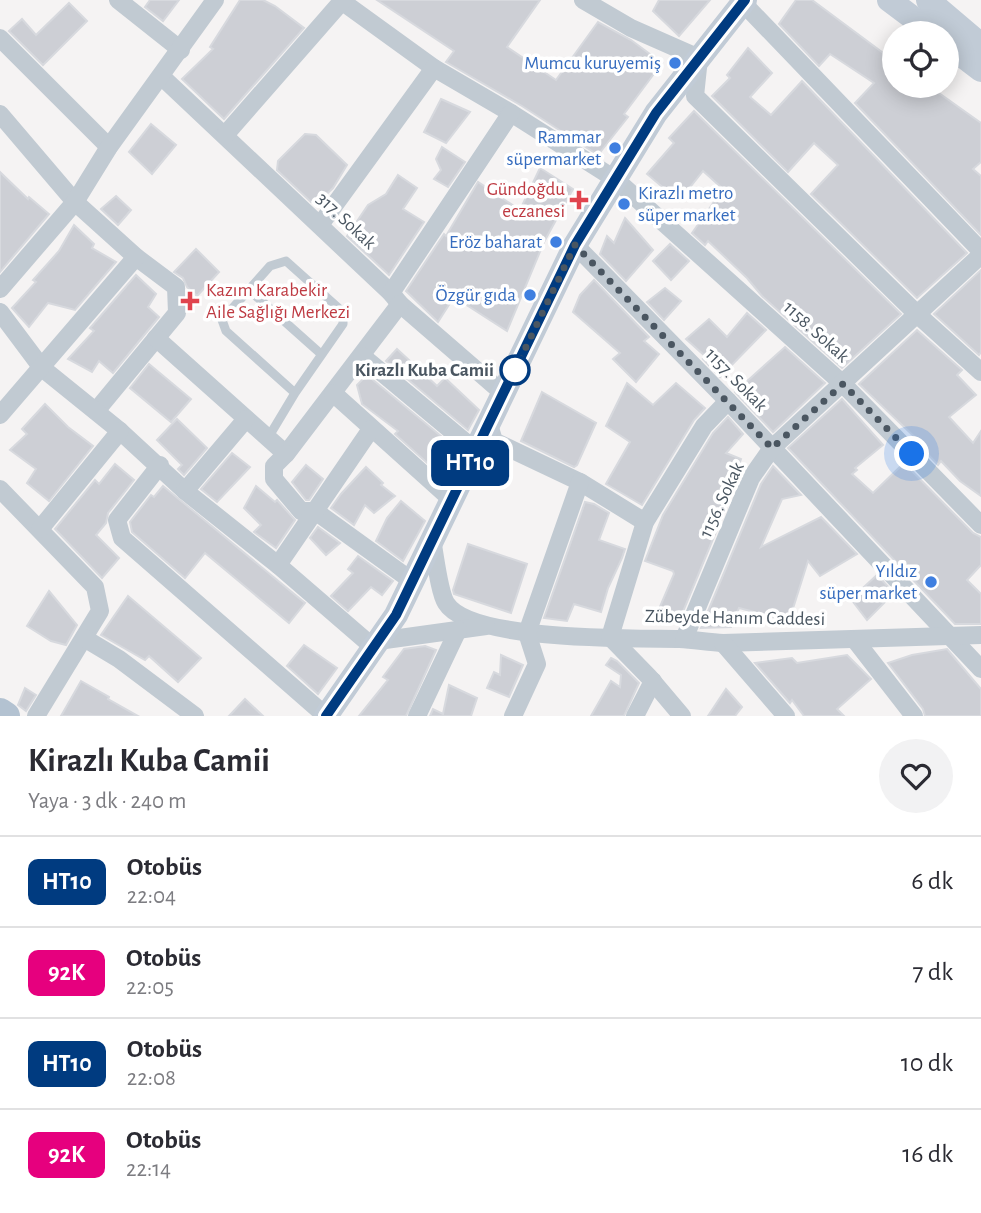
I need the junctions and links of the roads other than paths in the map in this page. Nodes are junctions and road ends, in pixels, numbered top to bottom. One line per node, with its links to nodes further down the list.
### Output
1 (118, 0): 11 (street)
2 (215, 0): 11 (street)
3 (342, 0): 14 (street, 1158. Sokak); 19 (street)
4 (583, 0): 13 (street)
5 (889, 0): 8 (main road)
6 (928, 0): 10 (main road)
7 (744, 1): 13 (main road); 25 (street)
8 (917, 21)
9 (0, 38): 20 (street)
10 (981, 45)
11 (181, 50): 16 (street)
12 (959, 53): 15 (main road)
13 (699, 58): 21 (main road); 31 (street)
14 (434, 68): 17 (street, 1158. Sokak); 23 (street)
15 (981, 70)
16 (161, 76): 19 (street, 317. Sokak); 20 (street)
17 (511, 113): 21 (street, 1158. Sokak); 29 (street)
18 (3, 122): 22 (street)
19 (225, 135): 23 (street, 317. Sokak)
20 (109, 147): 22 (street)
21 (615, 179): 24 (main road); 37 (street, 1158. Sokak)
22 (75, 202): 26 (street); 27 (street)
23 (320, 225): 29 (street, 317. Sokak)
24 (575, 245): 40 (main road); 41 (street, 1157. Sokak)
25 (981, 253): 31 (street, 1156. Sokak)
26 (136, 257): 32 (street); 35 (street)
27 (0, 289)
28 (248, 289): 33 (lane); 33 (lane); 38 (lane)
29 (396, 298): 34 (street); 40 (street, 317. Sokak)
30 (0, 312): 35 (street)
31 (918, 315): 36 (street); 37 (street, 1156. Sokak)
32 (156, 338): 42 (street); 44 (street)
33 (321, 354): 38 (lane)
34 (362, 356): 39 (street); 50 (street)
35 (42, 368): 42 (street); 43 (street)
36 (981, 372)
37 (843, 384): 49 (street, 1156. Sokak); 59 (street, 1158. Sokak)
38 (295, 393): 48 (lane)
39 (333, 393): 46 (street); 51 (street)
40 (504, 394): 45 (main road)
41 (728, 401): 49 (street, 1157. Sokak); 58 (street)
42 (96, 411): 47 (street)
43 (0, 415)
44 (246, 419): 48 (street); 55 (street)
45 (489, 425): 50 (main road); 53 (street)
46 (371, 429): 56 (street); 57 (street)
47 (120, 431): 52 (street); 60 (street)
48 (268, 438): 51 (street)
49 (772, 448): 68 (street, 1157. Sokak); 71 (street, 1156. Sokak)
50 (476, 451): 56 (main road)
51 (286, 454): 57 (street)
52 (160, 465): 55 (street); 81 (street)
53 (580, 482): 58 (street); 66 (street)
54 (0, 489): 60 (street)
55 (185, 491): 62 (street)
56 (452, 500): 61 (main road)
57 (315, 511): 62 (street); 63 (street)
58 (645, 522): 70 (street)
59 (981, 524)
60 (40, 529): 69 (street)
61 (432, 540): 63 (main road); 64 (street, Zübeyde Hanım Caddesi)
62 (278, 565): 74 (street)
63 (412, 581): 74 (main road)
64 (489, 626): 65 (street, Zübeyde Hanım Caddesi); 66 (street, Zübeyde Hanım Caddesi)
65 (458, 630): 74 (street, Zübeyde Hanım Caddesi); 82 (street)
66 (527, 633): 70 (street, Zübeyde Hanım Caddesi); 83 (street)
67 (981, 635): 68 (street, Zübeyde Hanım Caddesi)
68 (953, 637): 72 (street, Zübeyde Hanım Caddesi); 75 (street, 1157. Sokak)
69 (84, 638): 79 (street); 80 (street)
70 (610, 638): 71 (street, Zübeyde Hanım Caddesi); 76 (street)
71 (684, 639): 73 (street, Zübeyde Hanım Caddesi)
72 (855, 640): 73 (street, Zübeyde Hanım Caddesi); 87 (street)
73 (723, 643): 86 (street)
74 (376, 644): 81 (main road)
75 (981, 668)
76 (653, 681): 84 (street); 85 (street)
77 (0, 712): 78 (main road)
78 (6, 716)
79 (36, 716)
80 (195, 716)
81 (326, 716)
82 (417, 716)
83 (513, 716)
84 (635, 716)
85 (682, 716)
86 (786, 716)
87 (914, 716)

